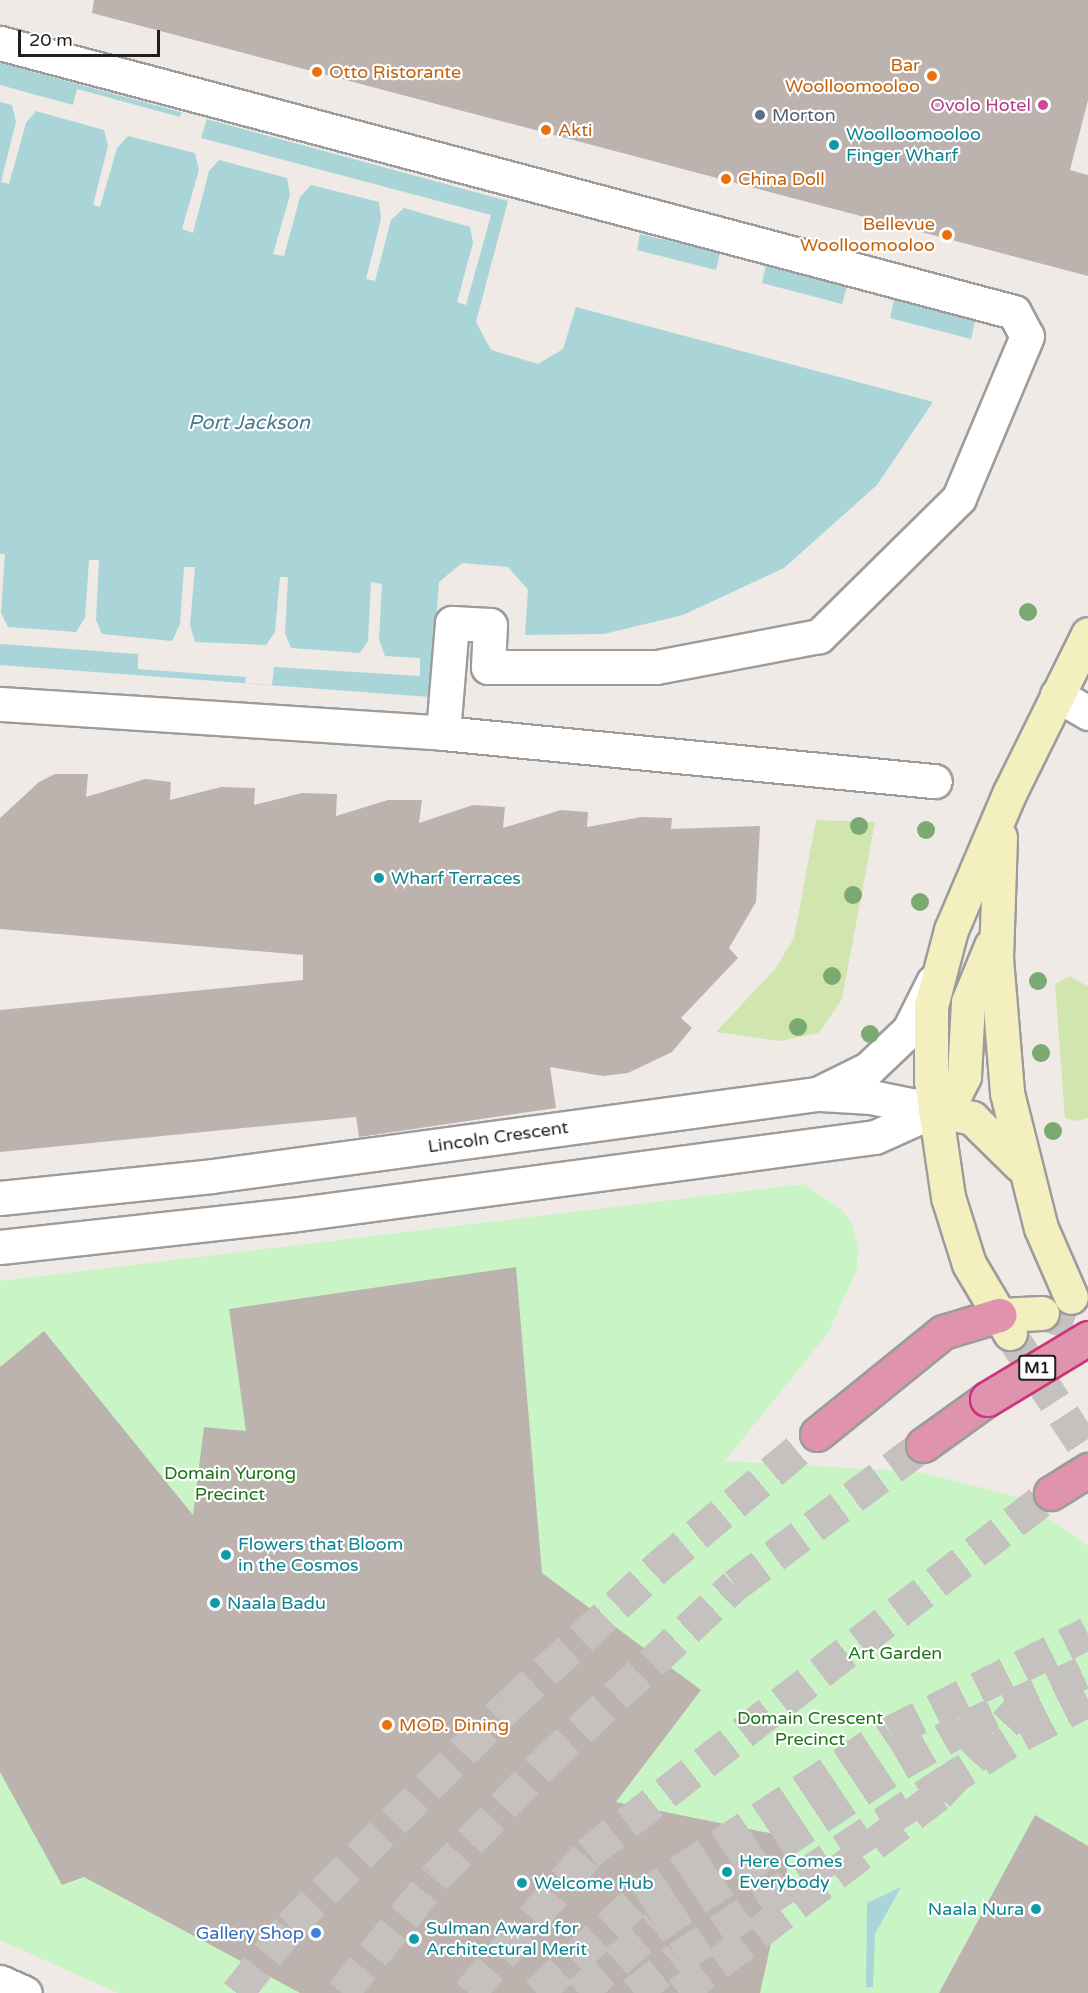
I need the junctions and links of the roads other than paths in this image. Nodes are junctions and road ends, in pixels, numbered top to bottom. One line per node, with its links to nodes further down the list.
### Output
1 (0, 43): 6 (street)
2 (1088, 634): 3 (main road)
3 (1057, 695): 5 (street); 8 (main road)
4 (0, 704): 6 (street)
5 (1088, 713)
6 (443, 733): 7 (street)
7 (934, 781)
8 (1002, 814): 9 (main road); 10 (main road)
9 (995, 930): 12 (main road); 14 (main road)
10 (938, 971): 11 (street, Lincoln Crescent); 12 (main road)
11 (817, 1094): 12 (street); 13 (street, Lincoln Crescent)
12 (935, 1110): 14 (main road); 16 (street); 20 (main road)
13 (284, 1166): 15 (street, Lincoln Crescent); 16 (street)
14 (1024, 1171): 18 (main road)
15 (0, 1198)
16 (291, 1215): 17 (street)
17 (0, 1247)
18 (1071, 1297)
19 (1042, 1313): 20 (main road)
20 (1004, 1324): 22 (highway)
21 (1088, 1338): 23 (highway, M1, bridge)
22 (817, 1434)
23 (923, 1446)
24 (0, 1982): 25 (street)
25 (25, 1993)

